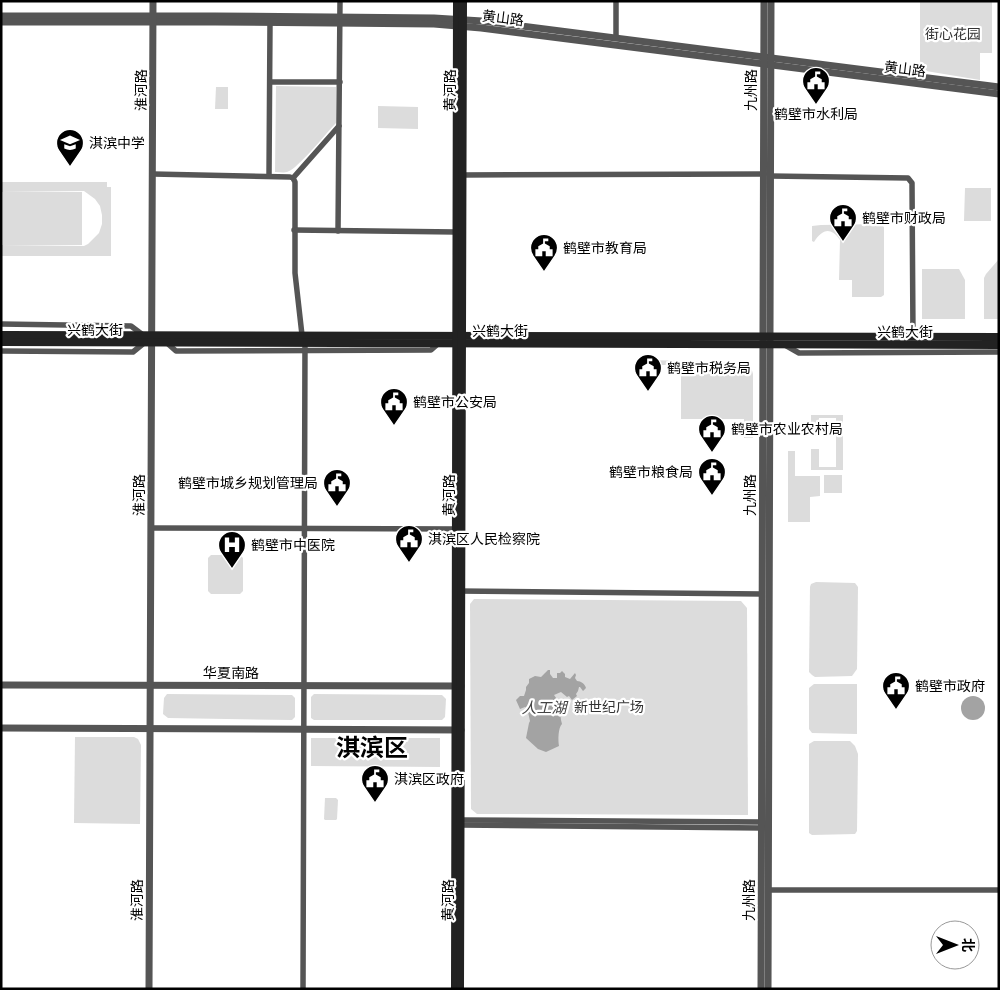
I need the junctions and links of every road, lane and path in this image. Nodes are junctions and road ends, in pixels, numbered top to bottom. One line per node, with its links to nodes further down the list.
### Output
1 (153, 1): 9 (street, 淮河路)
2 (340, 1): 10 (street)
3 (457, 1): 13 (main road, 黄河路)
4 (463, 1): 13 (main road, 黄河路)
5 (616, 1): 14 (street)
6 (764, 1): 15 (street, 九州路)
7 (771, 1): 15 (street, 九州路)
8 (1, 16): 9 (street, 黄山路)
9 (153, 19): 10 (street, 黄山路); 11 (street, 黄山路); 12 (street, 黄山路); 21 (street, 淮河路)
10 (340, 20): 12 (street, 黄山路); 13 (street, 黄山路); 17 (street)
11 (1, 22)
12 (270, 23): 16 (street)
13 (460, 23): 14 (street, 黄山路); 15 (street, 黄山路); 22 (main road, 黄河路); 28 (main road, 黄河路)
14 (616, 38): 15 (street, 黄山路)
15 (767, 60): 18 (street, 黄山路); 19 (street, 黄山路); 23 (street, 九州路)
16 (270, 82): 17 (street); 24 (street)
17 (340, 82): 20 (street)
18 (999, 87)
19 (999, 94)
20 (339, 126): 25 (street); 27 (street)
21 (153, 174): 24 (street); 33 (street, 淮河路)
22 (462, 175): 23 (street); 34 (main road, 黄河路)
23 (767, 175): 31 (street); 35 (street, 九州路)
24 (269, 176): 25 (street)
25 (293, 178): 26 (street)
26 (294, 230): 27 (street); 37 (street)
27 (338, 230): 28 (street)
28 (456, 232): 34 (main road, 黄河路)
29 (1, 324): 33 (street)
30 (1, 335): 33 (main road, 兴鹤大街)
31 (913, 336): 32 (main road, 兴鹤大街); 35 (main road, 兴鹤大街)
32 (999, 337)
33 (148, 339): 36 (main road, 兴鹤大街); 37 (main road, 兴鹤大街); 37 (main road, 兴鹤大街); 40 (street); 42 (street, 淮河路)
34 (459, 339): 35 (main road, 兴鹤大街); 37 (main road, 兴鹤大街); 37 (main road, 兴鹤大街); 44 (main road, 黄河路); 45 (main road, 黄河路)
35 (766, 340): 38 (main road, 兴鹤大街); 46 (street, 九州路); 57 (street, 九州路)
36 (1, 342)
37 (304, 343): 43 (street)
38 (783, 344): 39 (main road, 兴鹤大街); 41 (street)
39 (999, 345)
40 (1, 351)
41 (999, 352)
42 (151, 528): 43 (street); 48 (street, 淮河路)
43 (304, 528): 44 (street); 49 (street)
44 (456, 529): 45 (main road, 黄河路)
45 (458, 591): 46 (street); 50 (main road, 黄河路)
46 (762, 594): 56 (street, 九州路)
47 (1, 685): 48 (street, 华夏南路)
48 (150, 685): 49 (street, 华夏南路); 52 (street, 淮河路)
49 (304, 686): 50 (street, 华夏南路); 53 (street)
50 (458, 686): 54 (main road, 黄河路)
51 (1, 728): 52 (street)
52 (150, 728): 53 (street); 59 (street, 淮河路)
53 (304, 729): 54 (street); 60 (street)
54 (458, 730): 55 (main road, 黄河路); 61 (main road, 黄河路)
55 (461, 822): 56 (street); 62 (main road, 黄河路)
56 (762, 825): 63 (street, 九州路)
57 (768, 890): 58 (street); 64 (street, 九州路)
58 (999, 890)
59 (149, 989)
60 (303, 989)
61 (455, 989)
62 (460, 989)
63 (761, 989)
64 (768, 989)

